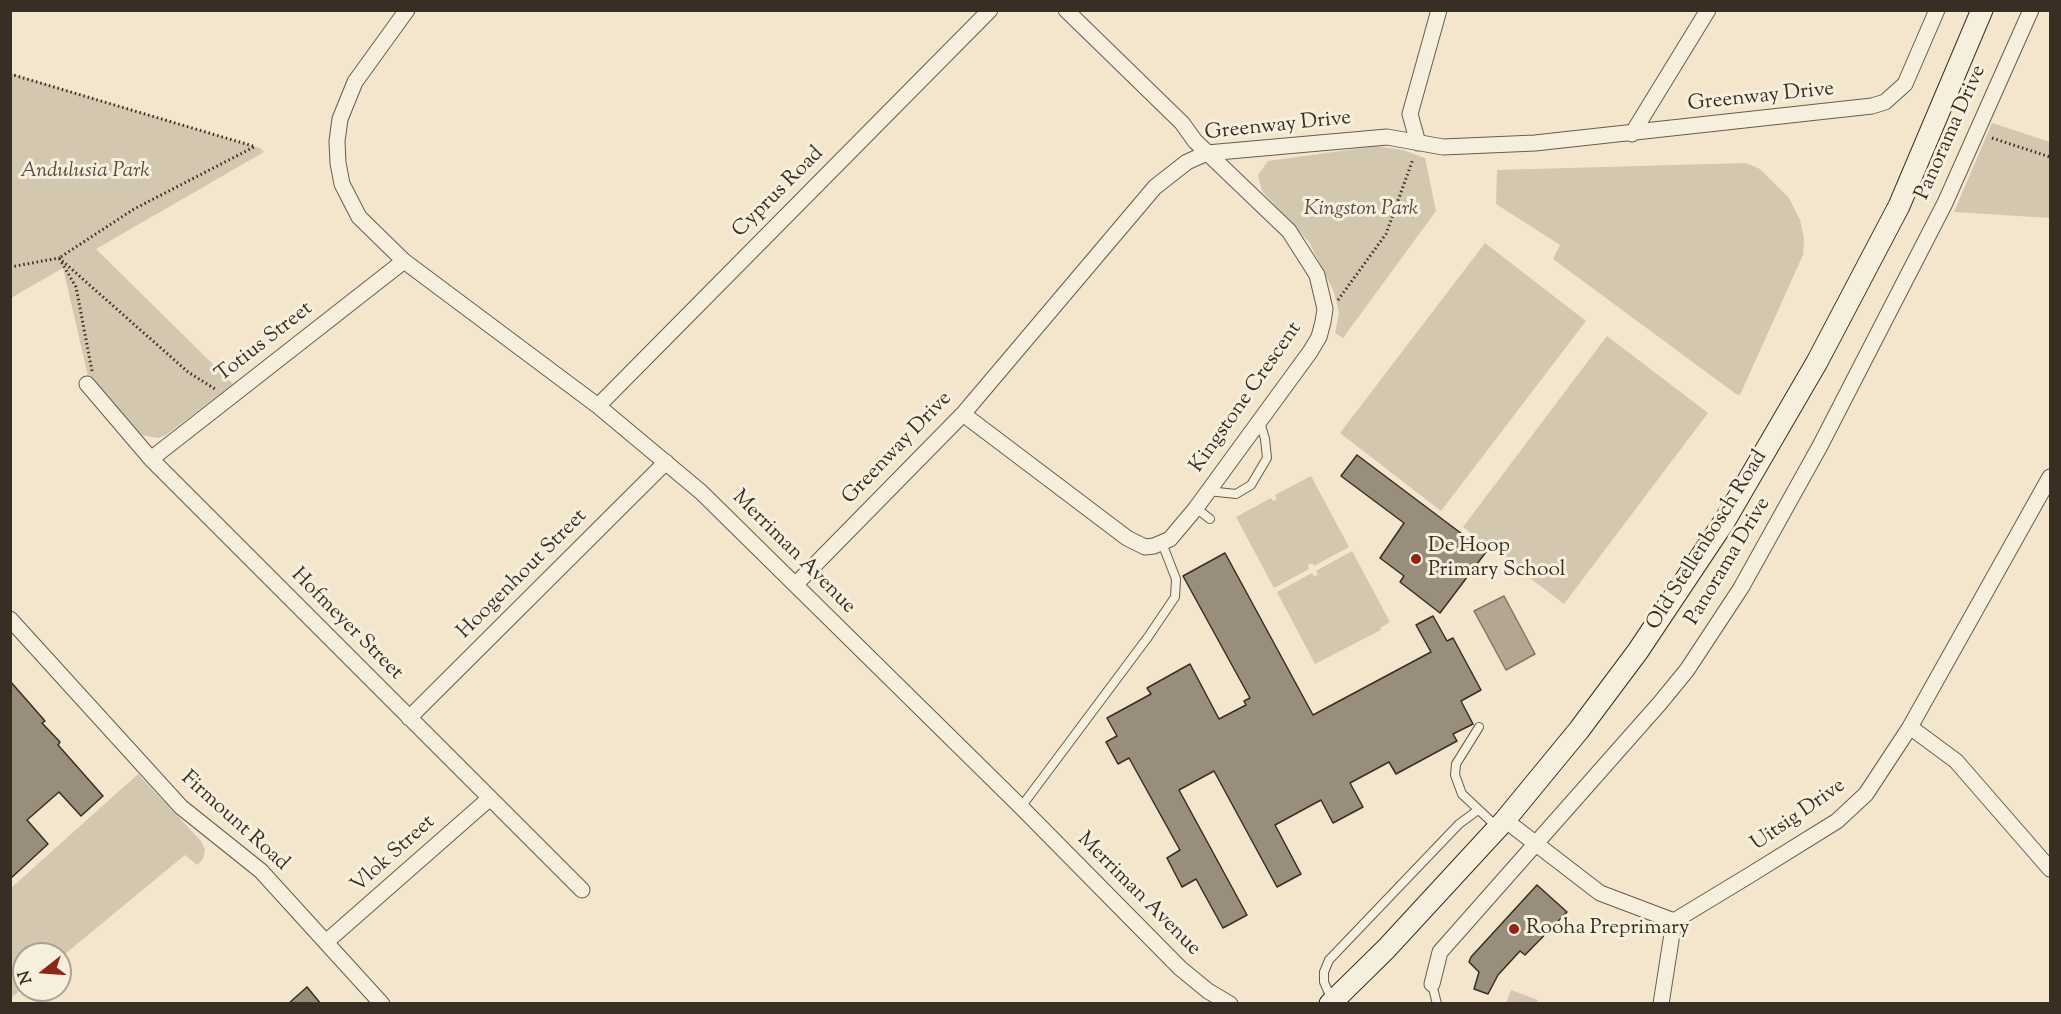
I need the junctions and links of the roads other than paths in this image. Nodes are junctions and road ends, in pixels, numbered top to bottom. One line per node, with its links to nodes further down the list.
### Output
1 (407, 10): 12 (street, Merriman Avenue)
2 (990, 10): 14 (street, Cyprus Road)
3 (1066, 10): 11 (street, Kingstone Crescent)
4 (1439, 10): 10 (street)
5 (1708, 10): 9 (street)
6 (1937, 10): 9 (street, Greenway Drive)
7 (1982, 10): 32 (street, Old Stellenbosch Road)
8 (2031, 10): 33 (street, Panorama Drive)
9 (1632, 134): 10 (street, Greenway Drive)
10 (1418, 143): 11 (street, Greenway Drive)
11 (1207, 153): 15 (street, Greenway Drive); 16 (street, Kingstone Crescent)
12 (404, 261): 14 (street, Merriman Avenue); 17 (street, Totius Street)
13 (87, 384): 17 (street, Hofmeyer Street)
14 (598, 406): 18 (street, Merriman Avenue)
15 (963, 414): 23 (street); 24 (street, Greenway Drive)
16 (1260, 421): 20 (street, Kingstone Crescent); 20 (lane)
17 (151, 459): 26 (street, Hofmeyer Street)
18 (666, 462): 24 (street, Merriman Avenue); 26 (street, Hoogenhout Street)
19 (2050, 477): 27 (street, Uitsig Drive)
20 (1208, 491): 21 (street, Kingstone Crescent)
21 (1196, 508): 22 (lane); 23 (street, Kingstone Crescent)
22 (1210, 519)
23 (1162, 543): 30 (lane)
24 (796, 584): 30 (street, Merriman Avenue)
25 (11, 621): 37 (street, Firmount Road)
26 (409, 718): 29 (street, Hofmeyer Street)
27 (1910, 726): 34 (street); 36 (street, Uitsig Drive)
28 (1479, 727): 31 (lane)
29 (490, 798): 35 (street, Hofmeyer Street); 37 (street, Vlok Street)
30 (1021, 807): 41 (street, Merriman Avenue)
31 (1478, 810): 32 (lane); 39 (lane)
32 (1501, 824): 33 (street); 39 (street, Old Stellenbosch Road)
33 (1537, 846): 36 (street); 38 (street, Panorama Drive)
34 (2050, 869)
35 (582, 890)
36 (1674, 921): 43 (street)
37 (326, 942): 40 (street, Firmount Road)
38 (1432, 984): 42 (lane)
39 (1331, 1003)
40 (382, 1004)
41 (1230, 1004)
42 (1437, 1004)
43 (1661, 1004)

